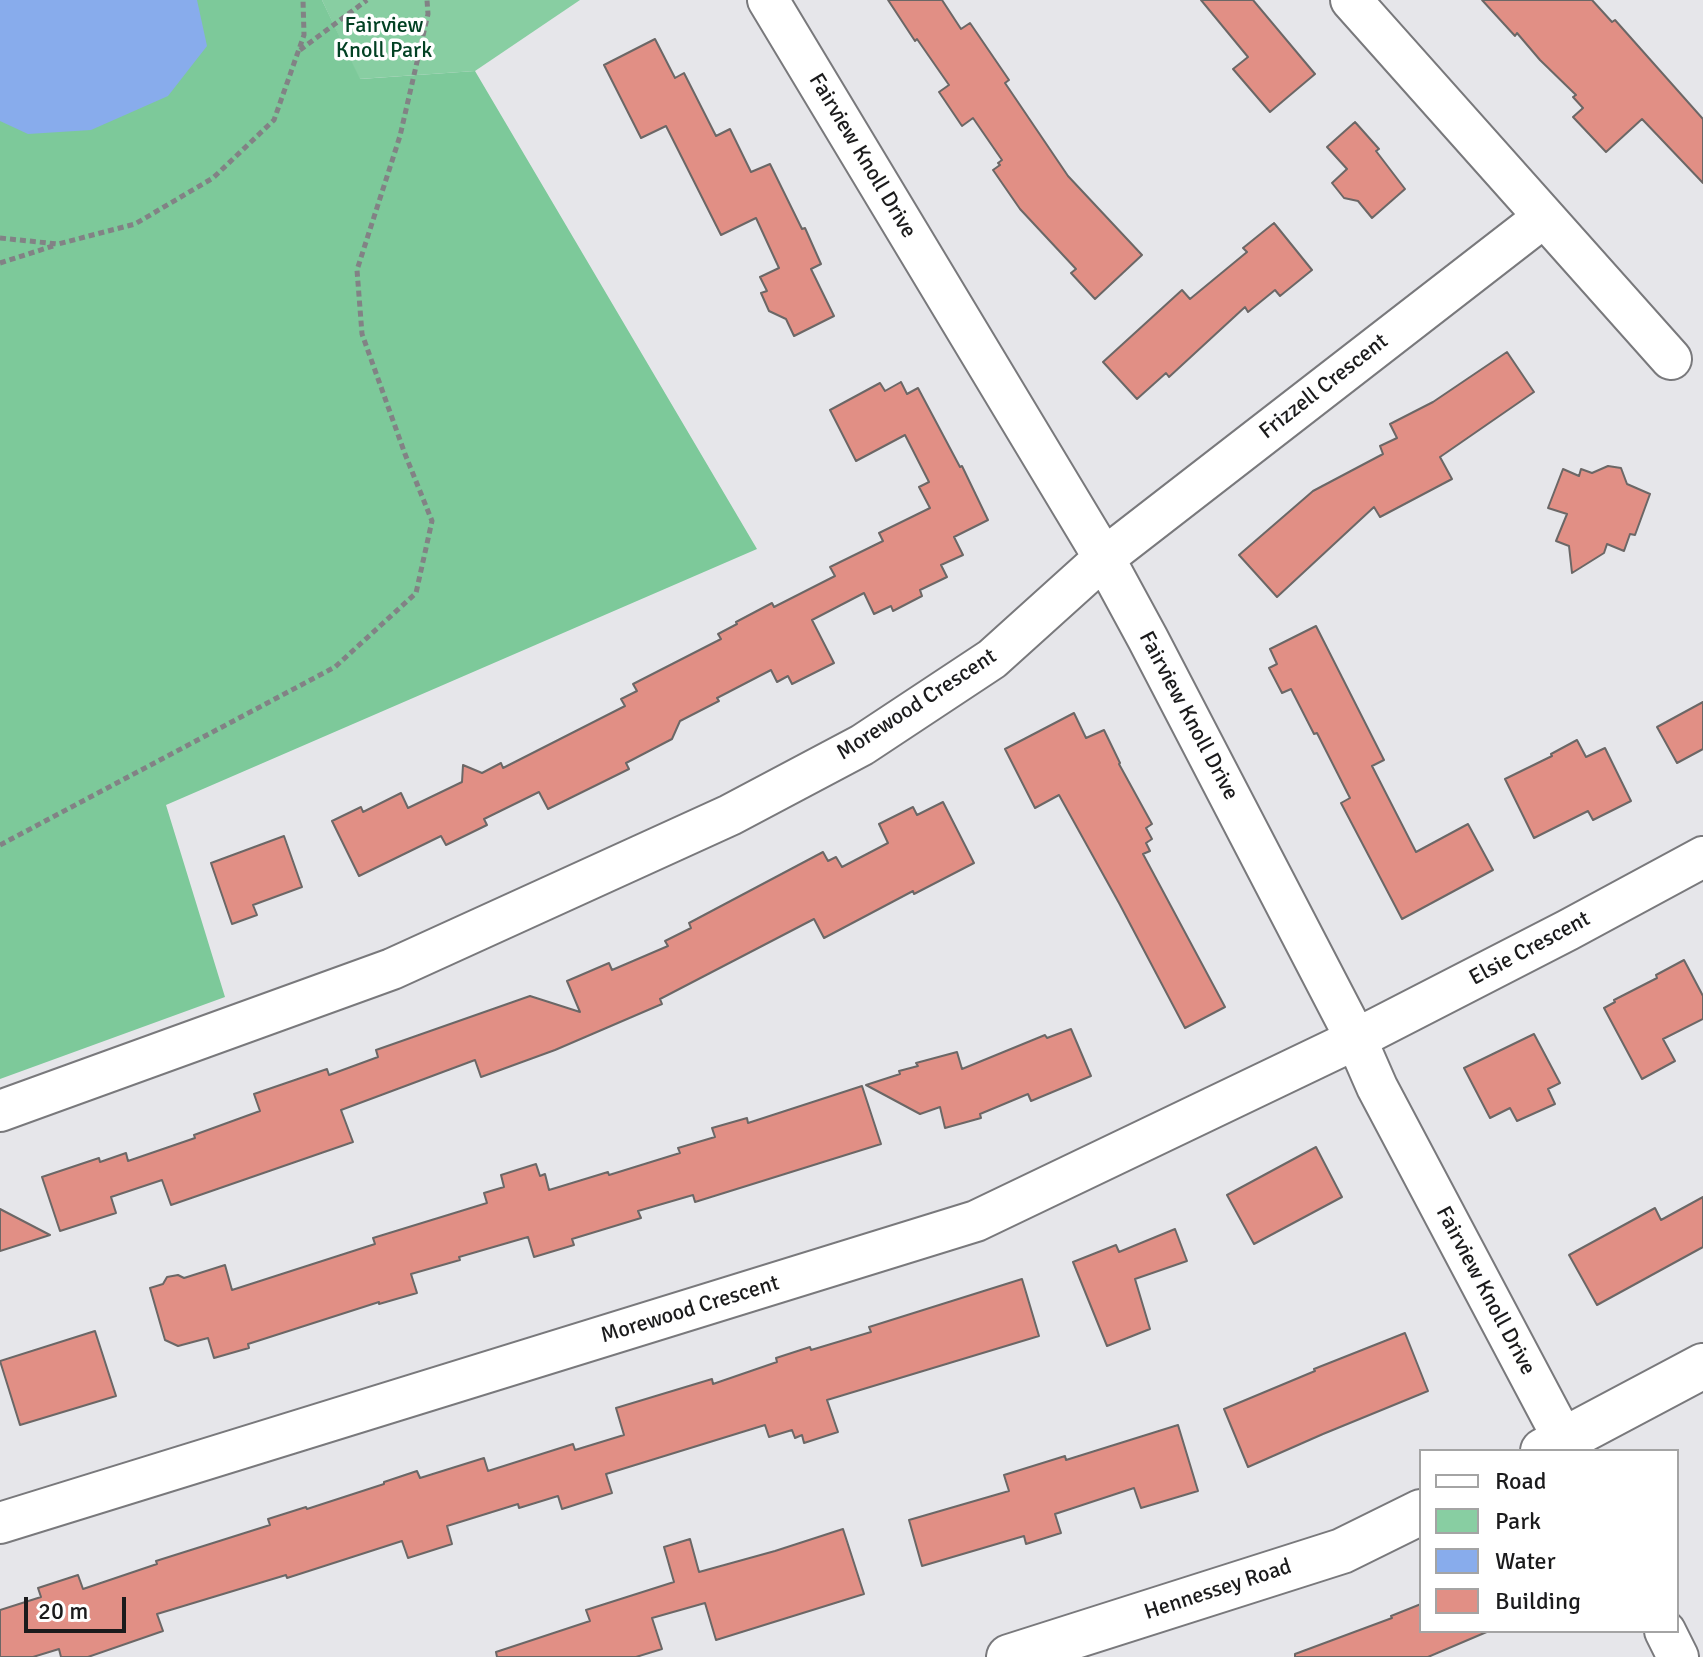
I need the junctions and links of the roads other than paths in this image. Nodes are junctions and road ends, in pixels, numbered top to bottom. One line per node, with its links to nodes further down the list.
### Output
1 (768, 0): 5 (street, Fairview Knoll Drive)
2 (1351, 0): 3 (street)
3 (1544, 217): 4 (street); 5 (street, Frizzell Crescent)
4 (1671, 359)
5 (1104, 558): 7 (street, Fairview Knoll Drive); 8 (street, Morewood Crescent)
6 (1703, 857): 7 (street, Elsie Crescent)
7 (1356, 1039): 10 (street, Fairview Knoll Drive); 12 (street, Morewood Crescent)
8 (0, 1111)
9 (1703, 1366): 10 (street)
10 (1560, 1447)
11 (1419, 1513): 14 (street, Hennessey Road)
12 (0, 1523)
13 (1666, 1633): 15 (street)
14 (1009, 1657)
15 (1678, 1657)

